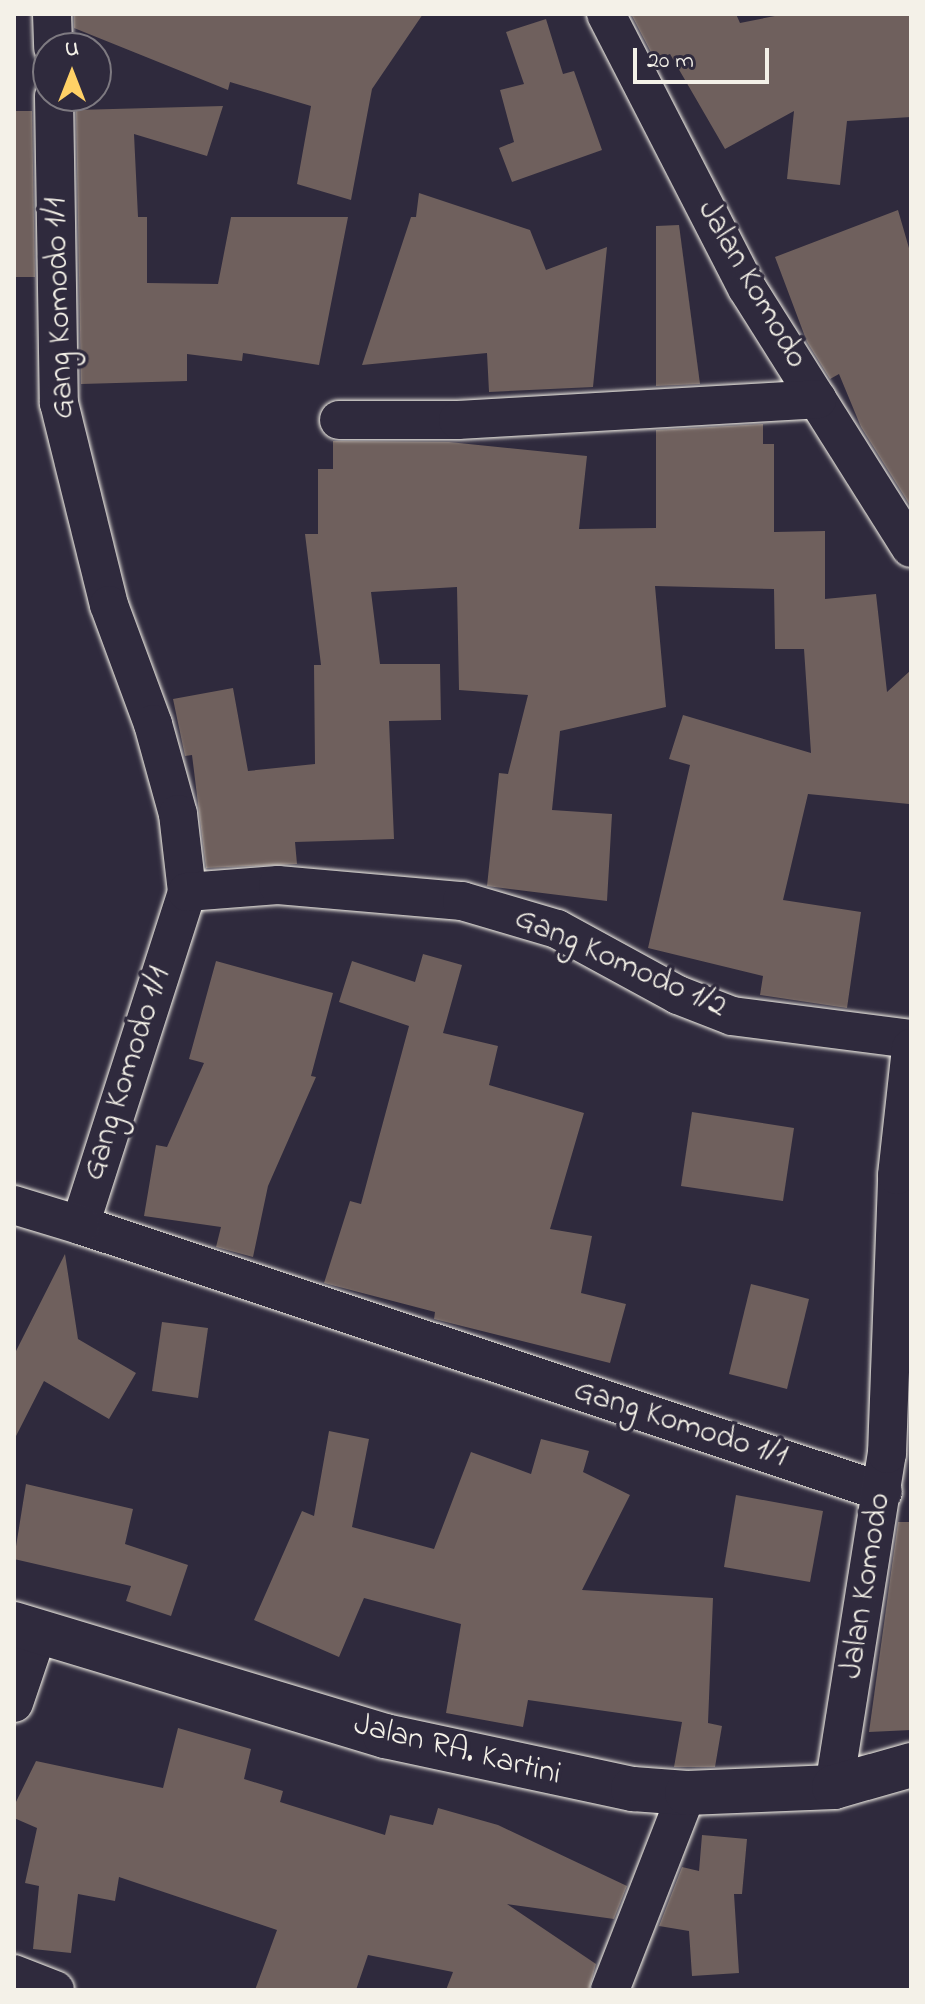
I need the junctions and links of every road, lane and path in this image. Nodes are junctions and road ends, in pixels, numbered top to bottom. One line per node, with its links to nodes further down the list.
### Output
1 (606, 14): 3 (street, Jalan Komodo)
2 (54, 112): 6 (street, Gang Komodo 1/1)
3 (817, 399): 4 (street); 5 (street, Jalan Komodo)
4 (339, 420)
5 (911, 548)
6 (187, 892): 7 (street, Gang Komodo 1/2); 10 (street, Gang Komodo 1/1)
7 (911, 1039)
8 (911, 1048): 11 (street, Jalan Komodo)
9 (14, 1205): 10 (street)
10 (80, 1225): 12 (street, Gang Komodo 1/1)
11 (902, 1248): 12 (street, Jalan Komodo)
12 (883, 1492): 16 (street, Jalan Komodo)
13 (26, 1628): 14 (street); 17 (street, Jalan RA. Kartini)
14 (14, 1703)
15 (911, 1765): 16 (street, Jalan RA. Kartini)
16 (834, 1787): 17 (street, Jalan RA. Kartini)
17 (687, 1793): 20 (street)
18 (14, 1974): 19 (street)
19 (55, 1990)
20 (610, 1990)

